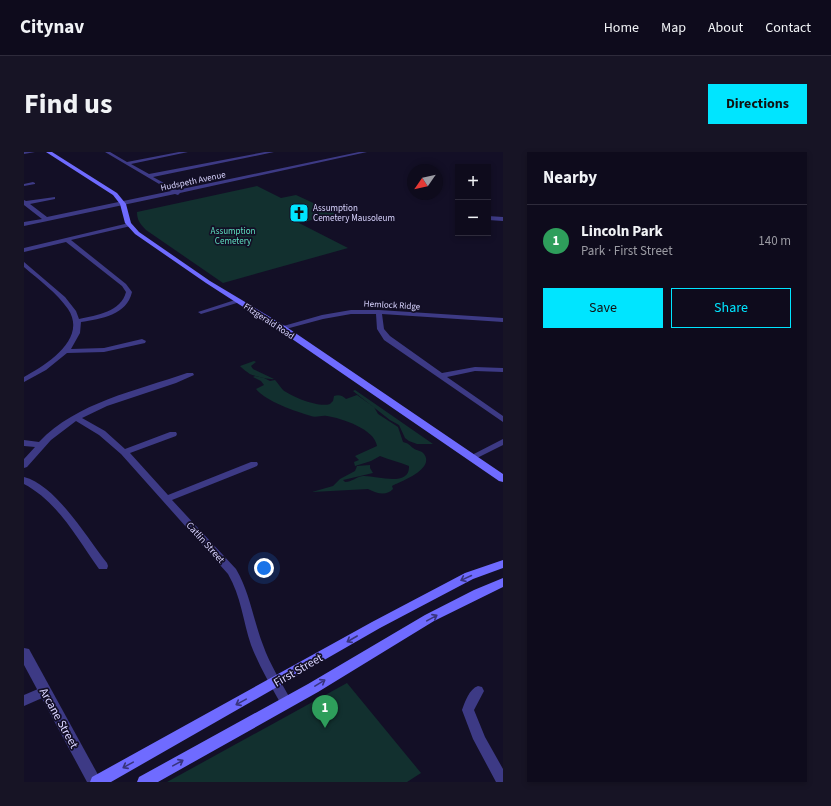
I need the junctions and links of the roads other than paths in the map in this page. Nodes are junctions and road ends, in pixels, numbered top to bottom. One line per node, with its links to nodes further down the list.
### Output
1 (32, 152): 7 (street)
2 (49, 152): 15 (main road)
3 (107, 152): 8 (street)
4 (186, 152): 8 (street)
5 (272, 152): 9 (street)
6 (365, 152): 12 (street, Hudspeth Avenue)
7 (24, 153)
8 (127, 163): 9 (street)
9 (149, 176): 12 (street)
10 (33, 183): 11 (street)
11 (24, 185)
12 (178, 193): 15 (street, Hudspeth Avenue)
13 (53, 198): 14 (street)
14 (25, 202): 17 (street)
15 (123, 204): 17 (street, Hudspeth Avenue); 20 (main road)
16 (491, 218): 18 (street)
17 (46, 219): 19 (street, Hudspeth Avenue)
18 (503, 219)
19 (24, 224)
20 (129, 225): 21 (street); 24 (main road, Fitzgerald Road)
21 (67, 240): 22 (street); 28 (street)
22 (24, 250)
23 (24, 264): 28 (street)
24 (238, 301): 25 (street); 29 (main road, Fitzgerald Road)
25 (202, 312)
26 (379, 312): 27 (street, Hemlock Ridge); 29 (street, Hemlock Ridge); 34 (street)
27 (503, 320)
28 (77, 321): 31 (street)
29 (282, 328): 43 (main road, Fitzgerald Road)
30 (142, 341): 31 (street)
31 (65, 351): 35 (street)
32 (503, 370): 34 (street)
33 (190, 375): 36 (street)
34 (441, 376): 37 (street)
35 (24, 380)
36 (75, 418): 41 (street); 42 (street, Catlin Street)
37 (503, 420)
38 (173, 434): 42 (street)
39 (503, 442): 43 (street)
40 (24, 443): 41 (street)
41 (40, 445): 45 (street)
42 (124, 452): 48 (street, Catlin Street)
43 (472, 457): 46 (main road, Fitzgerald Road)
44 (254, 464): 48 (street)
45 (24, 465)
46 (503, 479)
47 (24, 480): 50 (street)
48 (166, 499): 53 (street, Catlin Street)
49 (503, 564): 53 (main road, First Street, one-way to 53)
50 (103, 566)
51 (503, 582): 57 (main road, First Street, one-way to 51)
52 (24, 653): 54 (street, Arcane Street)
53 (275, 683): 57 (street, Catlin Street); 59 (main road, First Street, one-way to 59)
54 (45, 691): 56 (street); 59 (street, Arcane Street)
55 (478, 691): 58 (street)
56 (24, 701)
57 (286, 702): 60 (main road, First Street, one-way to 57)
58 (503, 781)
59 (96, 782)
60 (144, 782)

